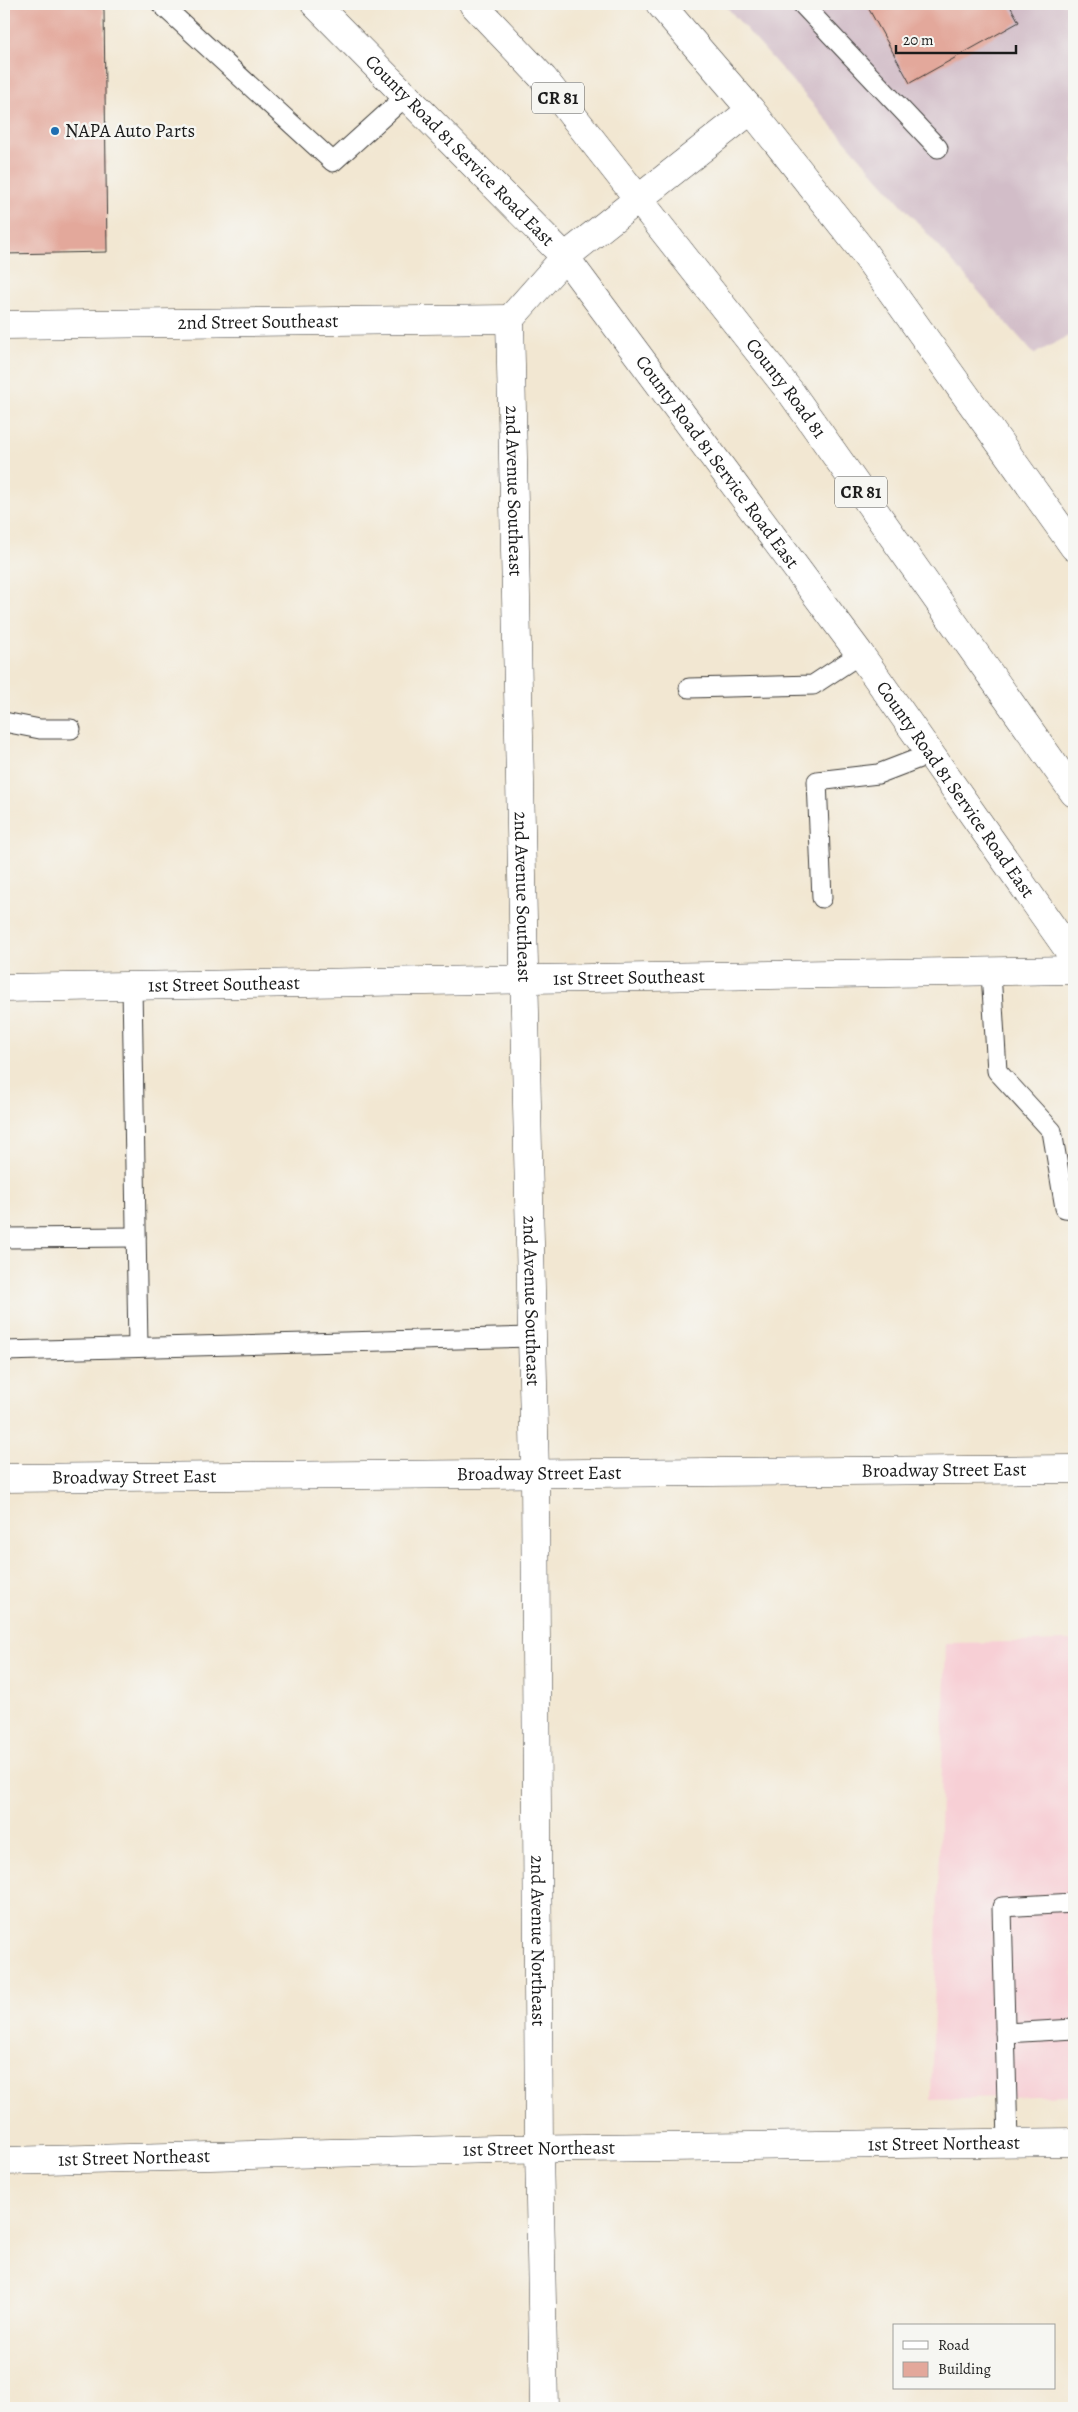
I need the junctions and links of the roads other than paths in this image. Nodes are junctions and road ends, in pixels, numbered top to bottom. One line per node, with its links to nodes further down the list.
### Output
1 (162, 4): 6 (lane)
2 (315, 4): 6 (main road, County Road 81 Service Road East)
3 (473, 4): 9 (main road, County Road 81 / CR 81)
4 (660, 4): 7 (main road)
5 (802, 4): 8 (lane)
6 (407, 95): 10 (main road, County Road 81 Service Road East)
7 (751, 110): 9 (main road); 13 (main road)
8 (938, 148)
9 (638, 198): 10 (main road); 19 (main road, County Road 81 / CR 81)
10 (565, 257): 11 (main road); 14 (main road, County Road 81 Service Road East)
11 (510, 319): 12 (main road, 2nd Street Southeast); 24 (main road, 2nd Avenue Southeast)
12 (4, 325)
13 (1074, 547)
14 (860, 654): 15 (lane); 18 (main road, County Road 81 Service Road East)
15 (689, 688)
16 (4, 722): 17 (lane)
17 (71, 729)
18 (930, 754): 20 (lane); 21 (main road, County Road 81 Service Road East)
19 (1074, 793)
20 (822, 898)
21 (1074, 958)
22 (1074, 970): 23 (main road, 1st Street Southeast)
23 (991, 972): 24 (main road, 1st Street Southeast); 27 (lane)
24 (525, 979): 25 (main road, 1st Street Southeast); 30 (main road, 2nd Avenue Southeast)
25 (132, 986): 26 (main road, 1st Street Southeast); 28 (lane)
26 (4, 988)
27 (1074, 1209)
28 (136, 1237): 29 (lane); 31 (lane)
29 (4, 1238)
30 (532, 1337): 31 (lane); 34 (main road, 2nd Avenue Southeast)
31 (138, 1347): 32 (lane)
32 (4, 1351)
33 (1074, 1469): 34 (main road, Broadway Street East)
34 (535, 1474): 35 (main road, Broadway Street East); 41 (main road, 2nd Avenue Northeast)
35 (4, 1478)
36 (1074, 1903): 38 (lane)
37 (1074, 2029): 38 (lane)
38 (1005, 2033): 40 (lane)
39 (1074, 2142): 40 (main road, 1st Street Northeast)
40 (1008, 2144): 41 (main road, 1st Street Northeast)
41 (539, 2150): 42 (main road, 1st Street Northeast); 43 (main road, 2nd Avenue Northeast)
42 (4, 2160)
43 (544, 2408)

